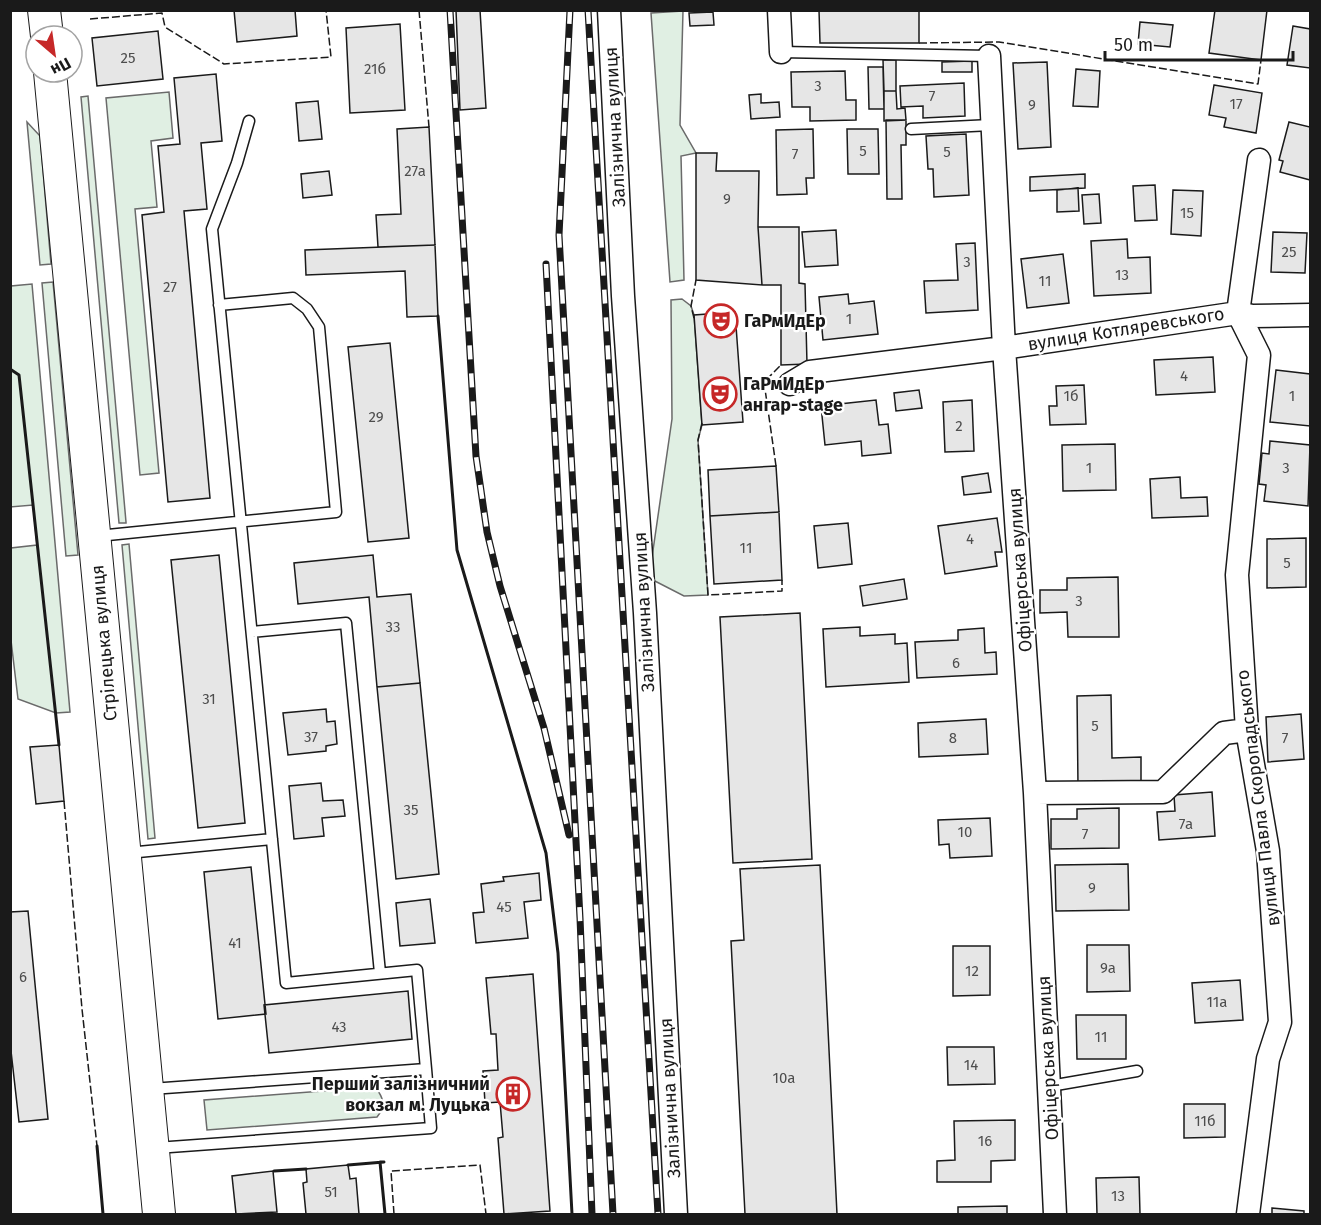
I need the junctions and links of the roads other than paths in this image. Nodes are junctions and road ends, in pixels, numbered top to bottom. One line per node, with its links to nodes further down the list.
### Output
1 (609, 10): 29 (street, Залізнична вулиця)
2 (778, 10): 3 (street)
3 (781, 52): 4 (lane)
4 (989, 56): 7 (street, вулиця Котляревського)
5 (51, 84): 16 (street, Стрілецька вулиця)
6 (249, 121): 10 (lane)
7 (992, 125): 8 (lane); 13 (street, вулиця Котляревського)
8 (911, 129)
9 (1259, 160): 11 (street, вулиця Котляревського)
10 (219, 305): 15 (lane); 15 (lane)
11 (1238, 313): 12 (street); 13 (street, вулиця Котляревського); 18 (street, вулиця Павла Скоропадського)
12 (1311, 315)
13 (1004, 348): 14 (street, вулиця Котляревського); 19 (street, Офіцерська вулиця)
14 (790, 384)
15 (241, 522): 16 (lane); 17 (lane)
16 (94, 536): 21 (street, Стрілецька вулиця)
17 (252, 632): 20 (lane); 22 (lane)
18 (1247, 730): 19 (street); 31 (street, вулиця Павла Скоропадського)
19 (1035, 793): 25 (street, Офіцерська вулиця)
20 (272, 839): 21 (lane); 22 (lane)
21 (125, 854): 26 (street, Стрілецька вулиця)
22 (381, 973): 23 (lane)
23 (426, 1069): 26 (lane); 27 (lane)
24 (1137, 1071): 25 (lane)
25 (1050, 1086): 30 (street, Офіцерська вулиця)
26 (147, 1090): 27 (street, Стрілецька вулиця)
27 (153, 1148): 28 (street, Стрілецька вулиця)
28 (159, 1215)
29 (676, 1215)
30 (1055, 1215)
31 (1248, 1215)

